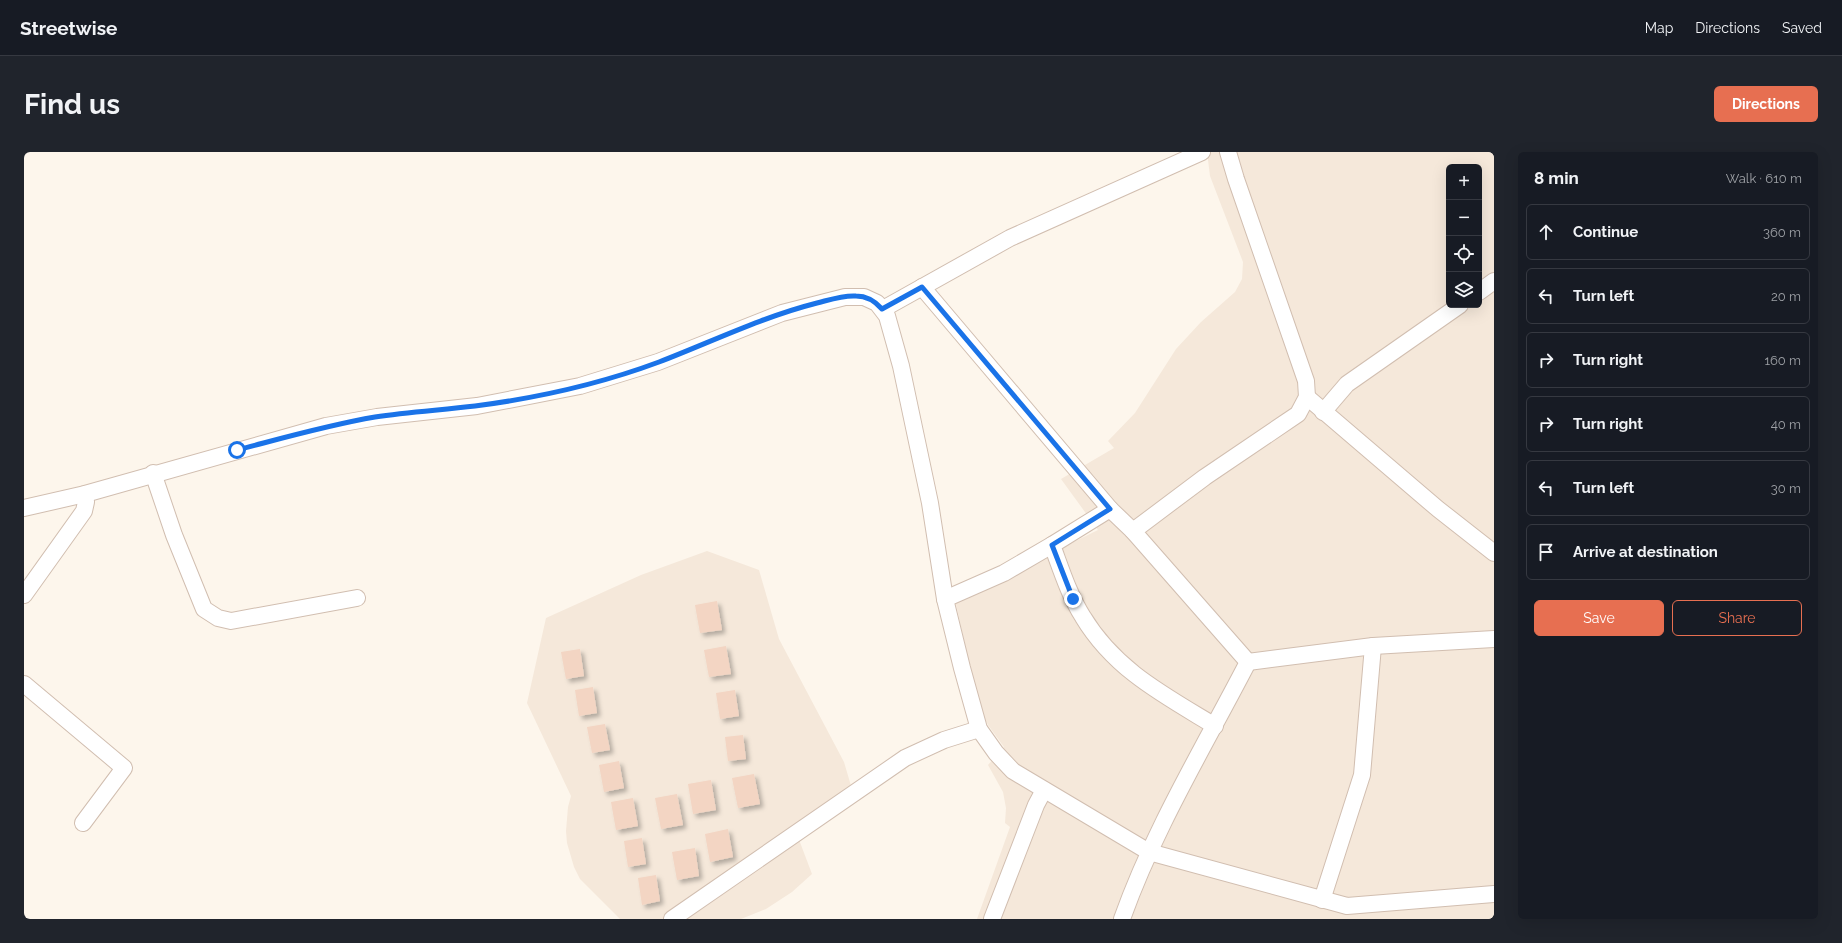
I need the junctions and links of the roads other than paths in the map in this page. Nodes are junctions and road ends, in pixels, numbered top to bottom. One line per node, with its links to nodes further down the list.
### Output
1 (1202, 152): 4 (street)
2 (1228, 152): 8 (street)
3 (1494, 281): 5 (street)
4 (922, 287): 7 (street); 13 (street)
5 (1482, 290)
6 (1456, 308): 9 (street)
7 (882, 309): 10 (street); 19 (street)
8 (1306, 397): 9 (street); 14 (street)
9 (1323, 412): 16 (street)
10 (153, 474): 11 (street); 18 (street)
11 (85, 494): 12 (street); 17 (street)
12 (24, 508)
13 (1110, 509): 14 (street); 15 (street)
14 (1133, 531): 22 (street)
15 (1052, 545): 19 (street); 24 (street)
16 (1494, 553)
17 (24, 595)
18 (357, 598)
19 (945, 599): 25 (street)
20 (1494, 639): 21 (street)
21 (1373, 646): 22 (street); 30 (street)
22 (1248, 662): 24 (street)
23 (24, 684): 27 (street)
24 (1215, 726): 28 (street)
25 (979, 729): 26 (street); 32 (street)
26 (1044, 790): 28 (street); 33 (street)
27 (83, 823)
28 (1149, 852): 30 (street); 34 (street)
29 (1494, 894): 31 (street)
30 (1322, 900): 31 (street)
31 (1348, 913)
32 (672, 919)
33 (992, 919)
34 (1122, 919)

